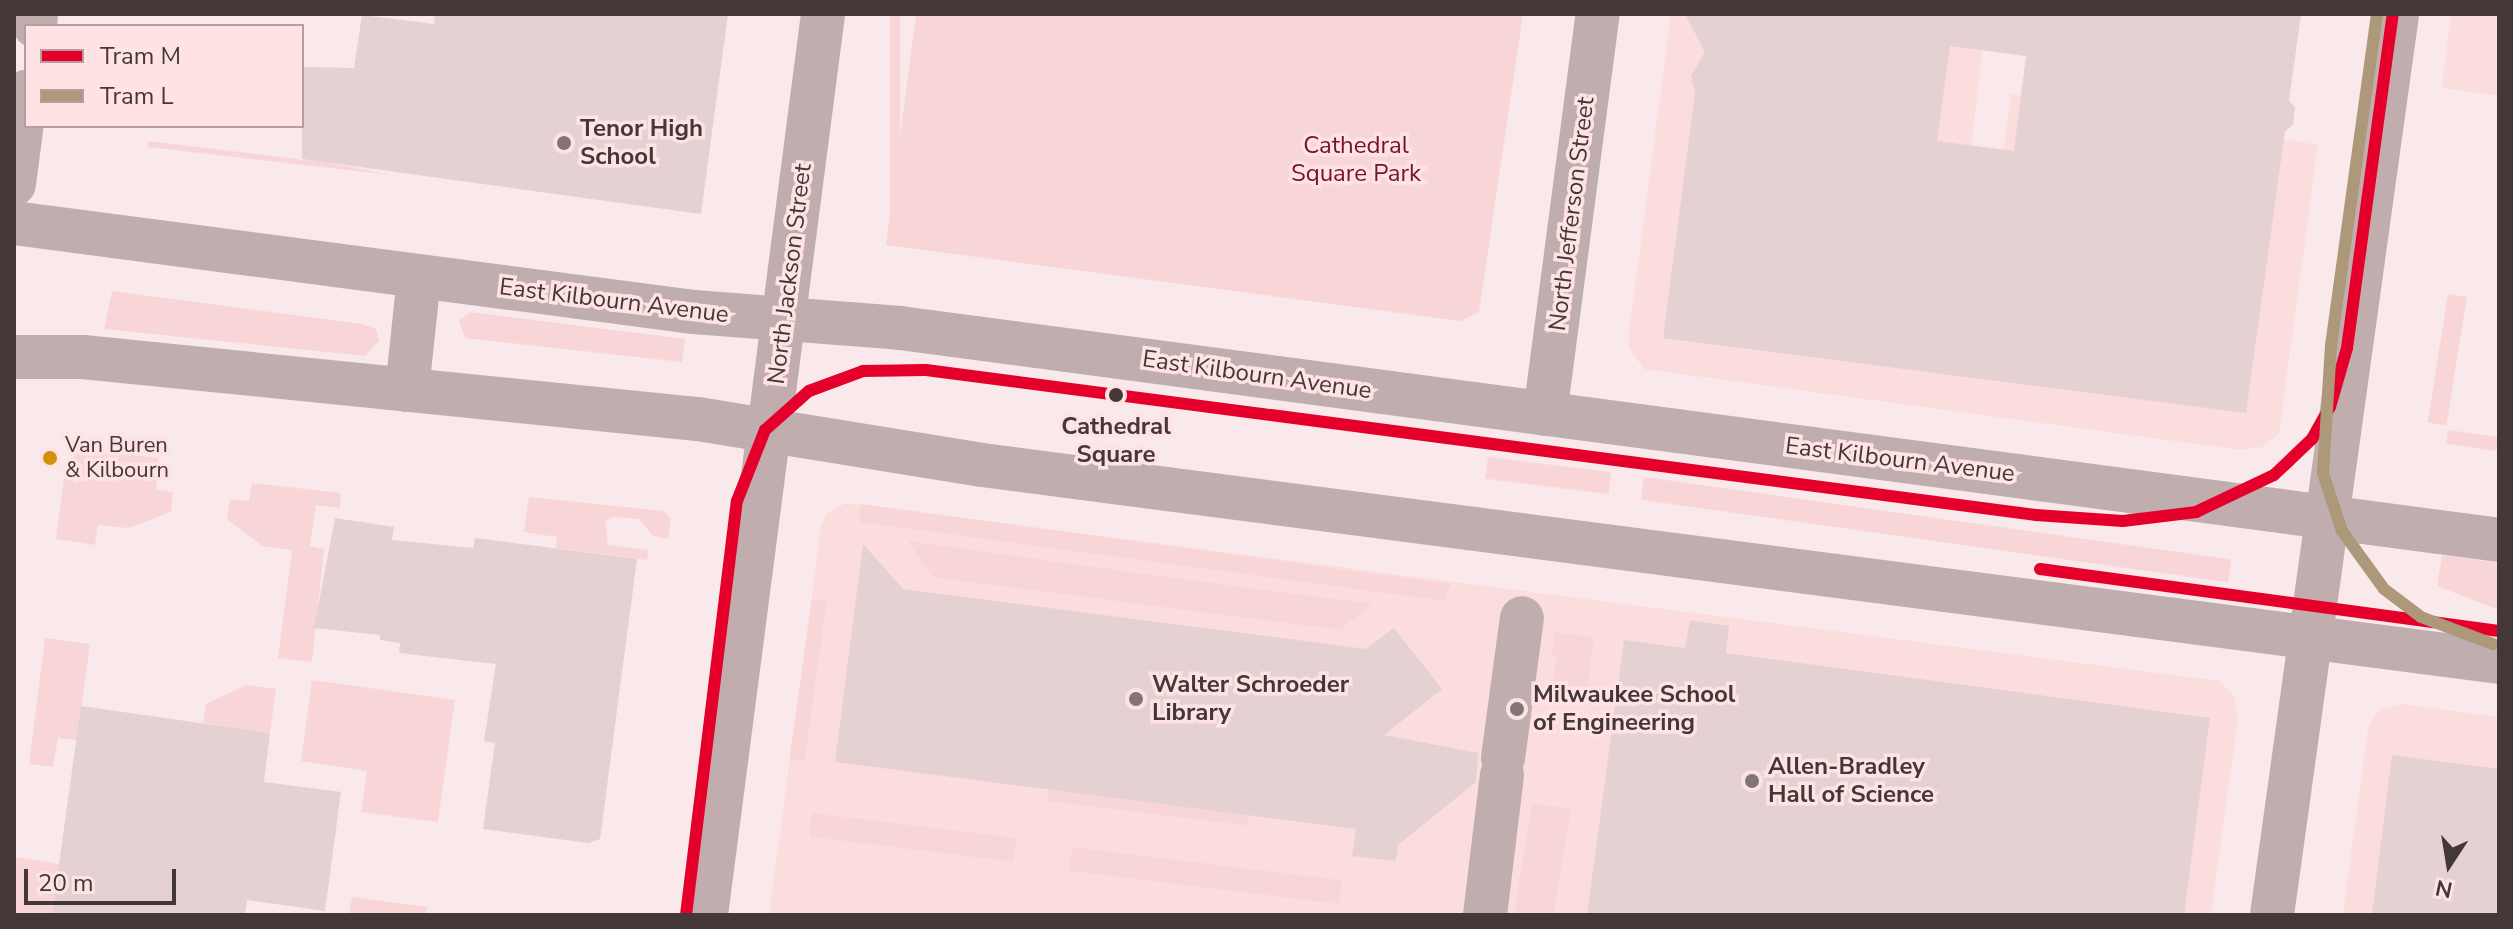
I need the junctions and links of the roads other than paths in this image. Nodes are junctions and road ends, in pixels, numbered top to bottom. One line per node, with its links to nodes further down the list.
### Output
1 (823, 14): 8 (main road, North Jackson Street)
2 (1598, 14): 11 (street, North Jefferson Street)
3 (2397, 14): 13 (main road)
4 (24, 107): 5 (main road)
5 (14, 184)
6 (14, 223): 7 (street, East Kilbourn Avenue)
7 (419, 278): 8 (street, East Kilbourn Avenue); 10 (street)
8 (785, 319): 11 (street, East Kilbourn Avenue); 12 (main road, North Jackson Street)
9 (14, 357): 10 (street)
10 (407, 390): 12 (street)
11 (1545, 414): 13 (street, East Kilbourn Avenue)
12 (769, 431): 16 (street); 18 (main road, North Jackson Street)
13 (2326, 519): 14 (street, East Kilbourn Avenue); 16 (main road)
14 (2499, 540)
15 (1522, 618): 19 (street)
16 (2308, 639): 17 (street); 20 (main road)
17 (2499, 662)
18 (706, 915)
19 (1485, 915)
20 (2272, 915)

